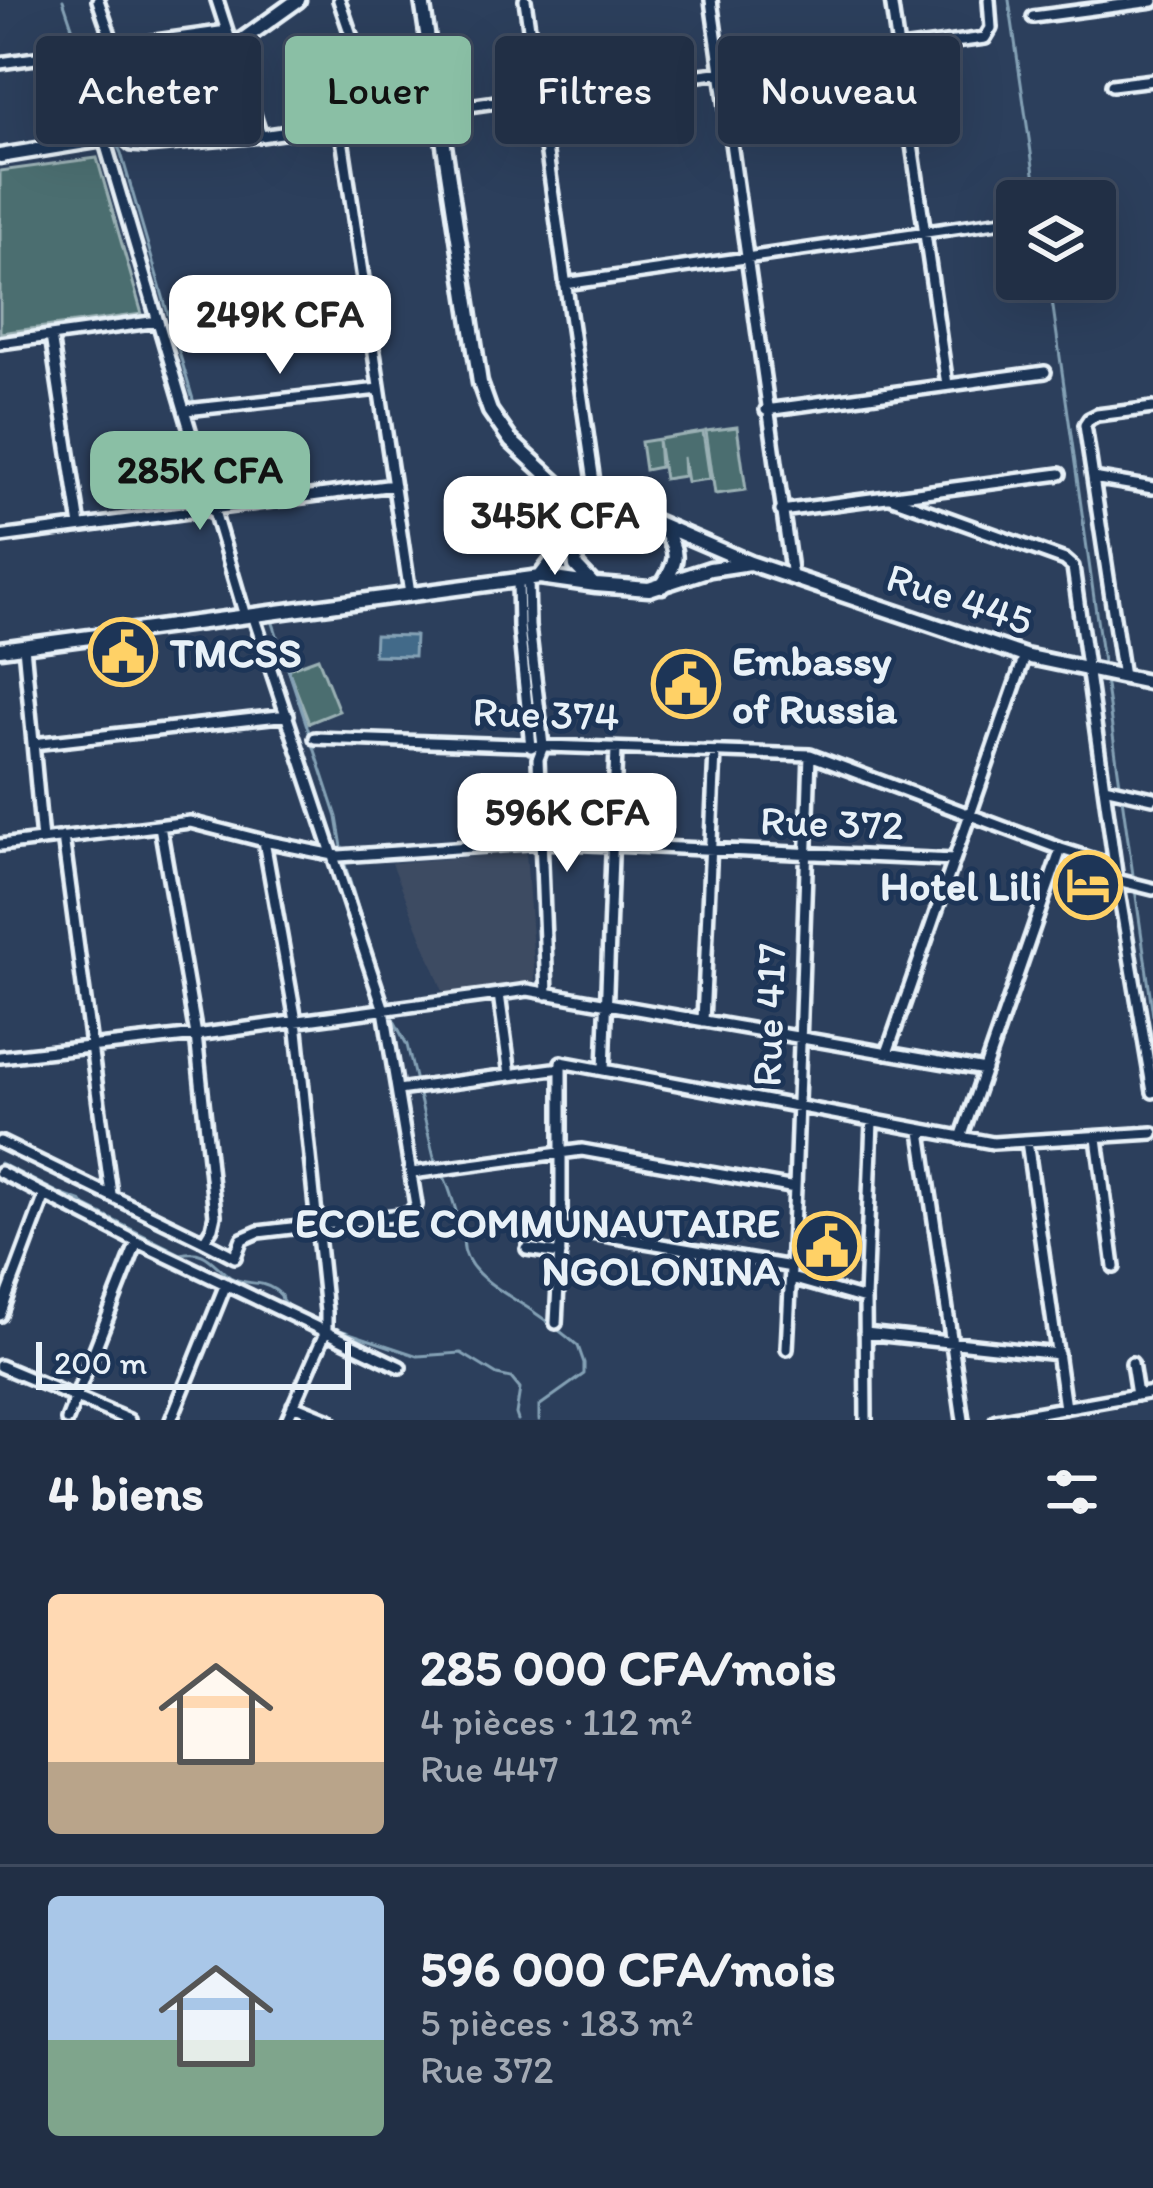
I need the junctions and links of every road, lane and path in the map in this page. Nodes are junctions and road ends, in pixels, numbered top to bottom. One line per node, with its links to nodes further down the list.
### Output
1 (98, 0): 13 (street)
2 (217, 0): 12 (street)
3 (298, 0): 16 (street)
4 (339, 0): 17 (street)
5 (422, 0): 18 (street)
6 (524, 0): 19 (street)
7 (711, 0): 24 (street)
8 (891, 0): 20 (street)
9 (989, 0): 21 (street)
10 (1153, 1): 11 (street)
11 (1033, 17)
12 (227, 31): 14 (street); 15 (street)
13 (111, 36)
14 (189, 36)
15 (229, 36)
16 (246, 36)
17 (349, 36)
18 (427, 36)
19 (529, 36)
20 (896, 36)
21 (960, 41)
22 (36, 58): 23 (street)
23 (0, 63)
24 (718, 64)
25 (1153, 80): 26 (street)
26 (1112, 85)
27 (285, 133): 28 (street)
28 (261, 136)
29 (63, 144): 38 (street)
30 (112, 144): 43 (street)
31 (135, 144): 32 (street)
32 (168, 144)
33 (343, 144): 48 (street)
34 (442, 144): 59 (street)
35 (545, 144): 42 (street)
36 (729, 144): 41 (street)
37 (912, 144): 40 (street)
38 (0, 156)
39 (996, 222): 40 (street)
40 (925, 232): 41 (street); 47 (street)
41 (746, 258): 42 (street); 51 (street)
42 (565, 284): 59 (street)
43 (158, 321): 44 (street); 50 (street)
44 (51, 336): 45 (street); 60 (street)
45 (0, 343)
46 (1045, 372): 47 (street)
47 (947, 385): 51 (street)
48 (379, 389): 50 (street); 54 (street)
49 (1153, 408): 53 (street)
50 (186, 410): 57 (street)
51 (766, 410): 58 (street)
52 (1060, 474): 56 (street)
53 (1093, 478): 55 (street); 75 (street)
54 (394, 485): 57 (street); 69 (street)
55 (1153, 488)
56 (890, 497): 58 (street); 74 (street)
57 (213, 509): 60 (street); 70 (street)
58 (781, 511): 65 (street)
59 (594, 512): 61 (street); 63 (street)
60 (80, 526): 62 (street)
61 (663, 528): 64 (street, Rue 445); 68 (street)
62 (0, 537)
63 (573, 538): 66 (street); 67 (street)
64 (750, 563): 65 (street, Rue 445); 68 (street)
65 (792, 577): 73 (street, Rue 445)
66 (529, 578): 67 (street); 69 (street); 80 (street); 81 (street)
67 (596, 585): 68 (street)
68 (662, 586)
69 (410, 594): 70 (street)
70 (249, 616): 71 (street); 77 (street)
71 (24, 646): 72 (street); 79 (street)
72 (0, 649)
73 (1025, 656): 74 (street, Rue 445); 88 (street)
74 (1093, 671): 75 (street, Rue 445); 86 (street)
75 (1120, 676): 76 (street, Rue 445)
76 (1153, 682)
77 (288, 715): 79 (street); 99 (street)
78 (315, 738): 80 (street, Rue 374)
79 (33, 744): 91 (street)
80 (530, 746): 81 (street, Rue 374); 85 (street)
81 (543, 746): 82 (street, Rue 374); 85 (street)
82 (616, 749): 83 (street, Rue 374); 95 (street)
83 (715, 752): 84 (street, Rue 374); 97 (street)
84 (810, 754): 88 (street, Rue 374); 98 (street, Rue 417)
85 (538, 759): 93 (street)
86 (1104, 787): 87 (street); 101 (street)
87 (1153, 798)
88 (970, 814): 96 (street, Rue 374); 100 (street)
89 (160, 826): 90 (street, Rue 372); 92 (street, Rue 372); 110 (street)
90 (63, 837): 91 (street, Rue 372); 112 (street)
91 (42, 839): 94 (street, Rue 372)
92 (264, 841): 99 (street, Rue 372); 108 (street)
93 (543, 842): 95 (street, Rue 372); 99 (street, Rue 372); 105 (street)
94 (0, 844)
95 (613, 845): 97 (street, Rue 372); 106 (street)
96 (1061, 849): 101 (street, Rue 374); 117 (street)
97 (711, 850): 98 (street, Rue 372); 109 (street)
98 (806, 854): 100 (street, Rue 372); 111 (street, Rue 417)
99 (340, 855): 107 (street)
100 (954, 860): 113 (street)
101 (1114, 866): 102 (street)
102 (1117, 880): 103 (street); 120 (street)
103 (1153, 889)
104 (499, 994): 105 (street); 107 (street); 118 (street)
105 (547, 994): 106 (street)
106 (607, 1004): 109 (street); 116 (street)
107 (384, 1010): 108 (street); 119 (street)
108 (296, 1021): 110 (street); 135 (street)
109 (703, 1021): 111 (street)
110 (196, 1035): 112 (street); 137 (street)
111 (800, 1038): 113 (street); 121 (street, Rue 417)
112 (92, 1046): 114 (street); 134 (street)
113 (887, 1053): 117 (street)
114 (0, 1057)
115 (561, 1068): 116 (street); 118 (street); 129 (street)
116 (604, 1070): 121 (street)
117 (985, 1070): 125 (street)
118 (510, 1075): 119 (street)
119 (398, 1090): 131 (street)
120 (1153, 1092)
121 (798, 1107): 122 (street); 132 (street, Rue 417)
122 (872, 1120): 123 (street); 145 (street)
123 (921, 1131): 125 (street); 150 (street)
124 (1153, 1133): 126 (street)
125 (961, 1138): 127 (street)
126 (1096, 1138): 127 (street); 142 (street)
127 (1028, 1141): 152 (street)
128 (0, 1142): 134 (street)
129 (561, 1153): 131 (street); 132 (street); 136 (street)
130 (0, 1172): 133 (street)
131 (412, 1174): 135 (street)
132 (795, 1188): 143 (street, Rue 417)
133 (45, 1195): 138 (street); 146 (street)
134 (111, 1195): 137 (street)
135 (319, 1224): 141 (street); 148 (street)
136 (561, 1228): 140 (street); 143 (street)
137 (204, 1241): 141 (street)
138 (137, 1242): 144 (street); 158 (street)
139 (527, 1249): 140 (street)
140 (560, 1254): 147 (street)
141 (235, 1257): 144 (street)
142 (1114, 1267)
143 (791, 1273): 145 (street); 151 (street, Rue 417)
144 (224, 1283): 148 (street); 163 (street)
145 (865, 1299): 149 (street)
146 (0, 1315)
147 (556, 1323)
148 (326, 1328): 155 (street); 159 (street)
149 (865, 1333): 150 (street); 166 (street)
150 (950, 1342): 152 (street); 167 (street)
151 (787, 1349)
152 (1058, 1354): 160 (street)
153 (1132, 1364): 157 (street)
154 (0, 1366): 158 (street)
155 (400, 1367)
156 (1153, 1392): 157 (street)
157 (1137, 1395): 160 (street)
158 (75, 1398): 161 (street); 162 (street)
159 (293, 1406): 164 (street); 165 (street)
160 (1070, 1407): 168 (street); 169 (street)
161 (67, 1420)
162 (129, 1420)
163 (171, 1420)
164 (287, 1420)
165 (330, 1420)
166 (866, 1420)
167 (963, 1420)
168 (996, 1420)
169 (1077, 1420)

